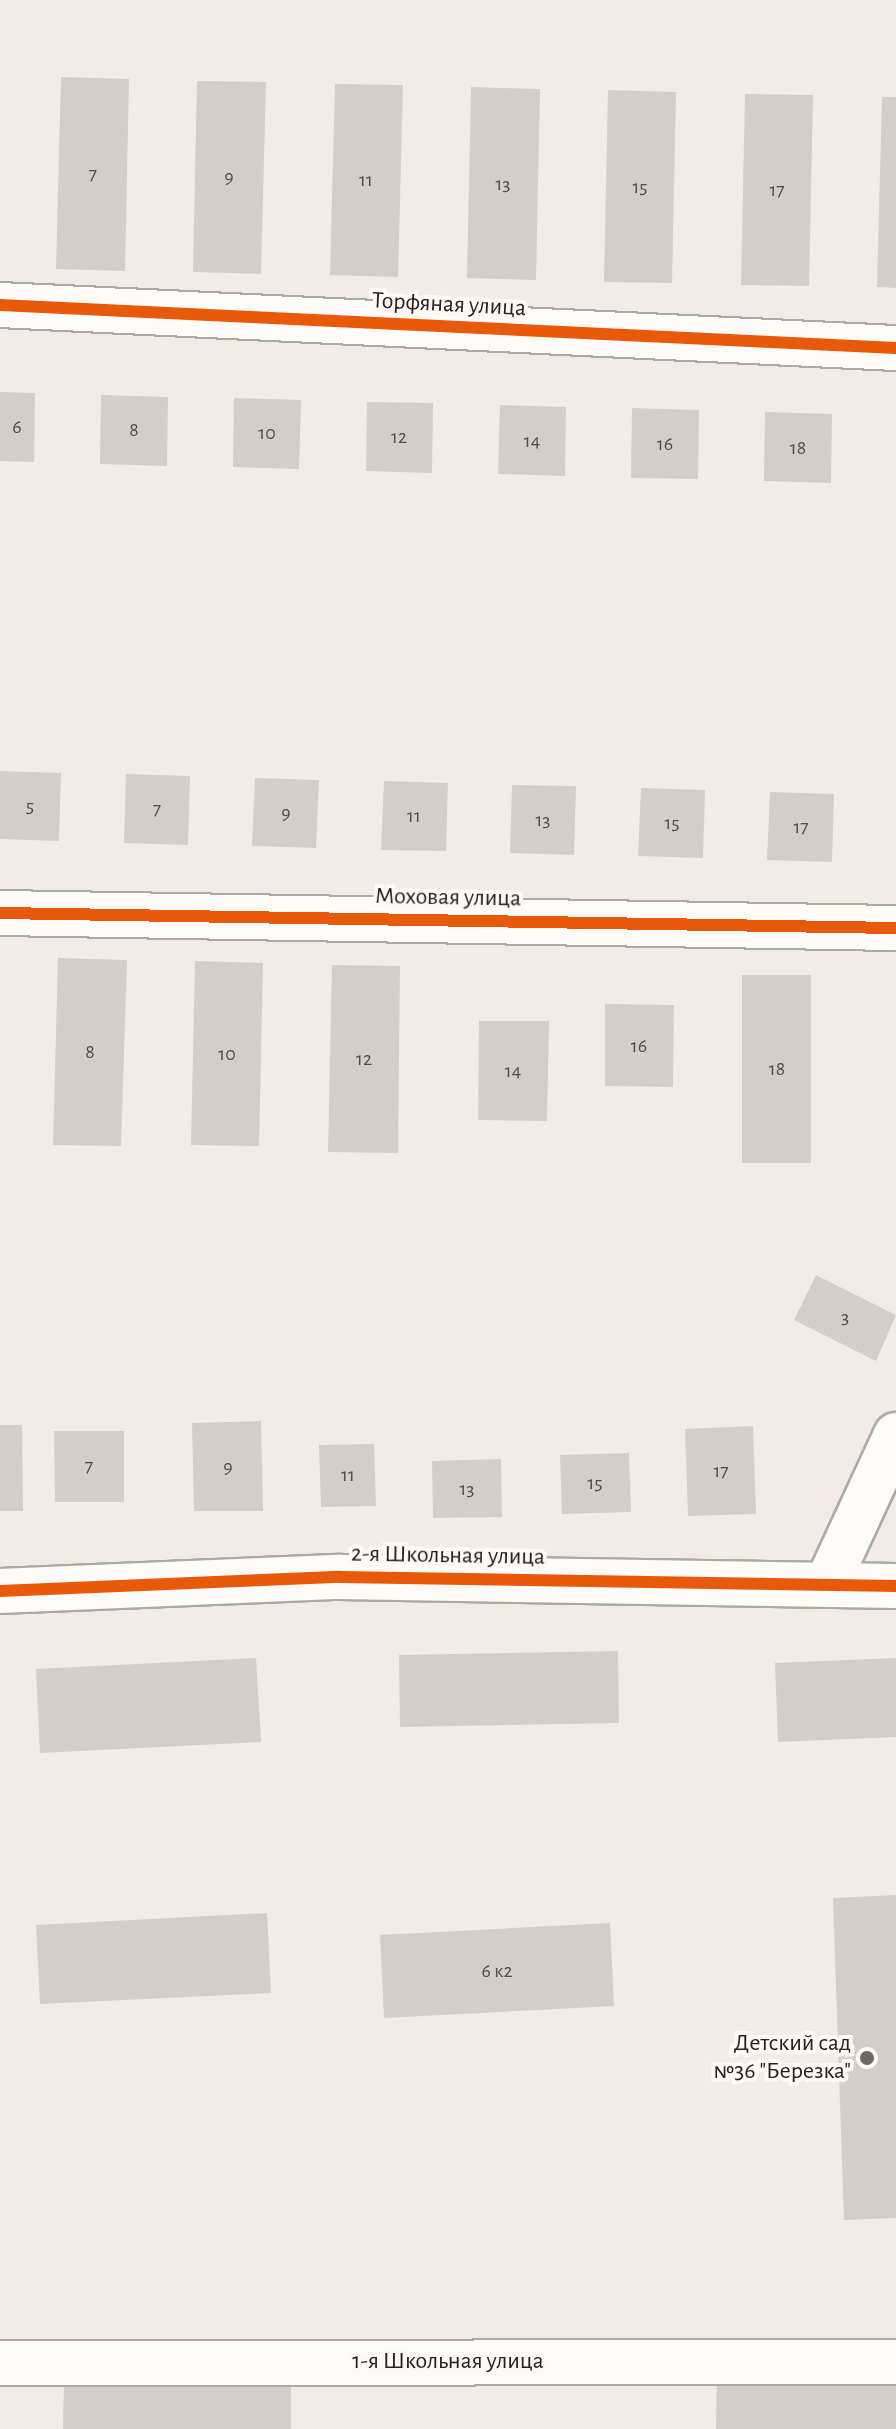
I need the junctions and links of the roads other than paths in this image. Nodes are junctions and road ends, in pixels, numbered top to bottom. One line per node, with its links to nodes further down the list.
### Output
1 (0, 305): 2 (street, Торфяная улица)
2 (896, 348)
3 (0, 913): 4 (street, Моховая улица)
4 (896, 928)
5 (896, 1435): 6 (street)
6 (828, 1582): 7 (street, 2-я Школьная улица); 8 (street, 2-я Школьная улица)
7 (896, 1586)
8 (0, 1591)
9 (896, 2362): 10 (street, 1-я Школьная улица)
10 (0, 2363)

